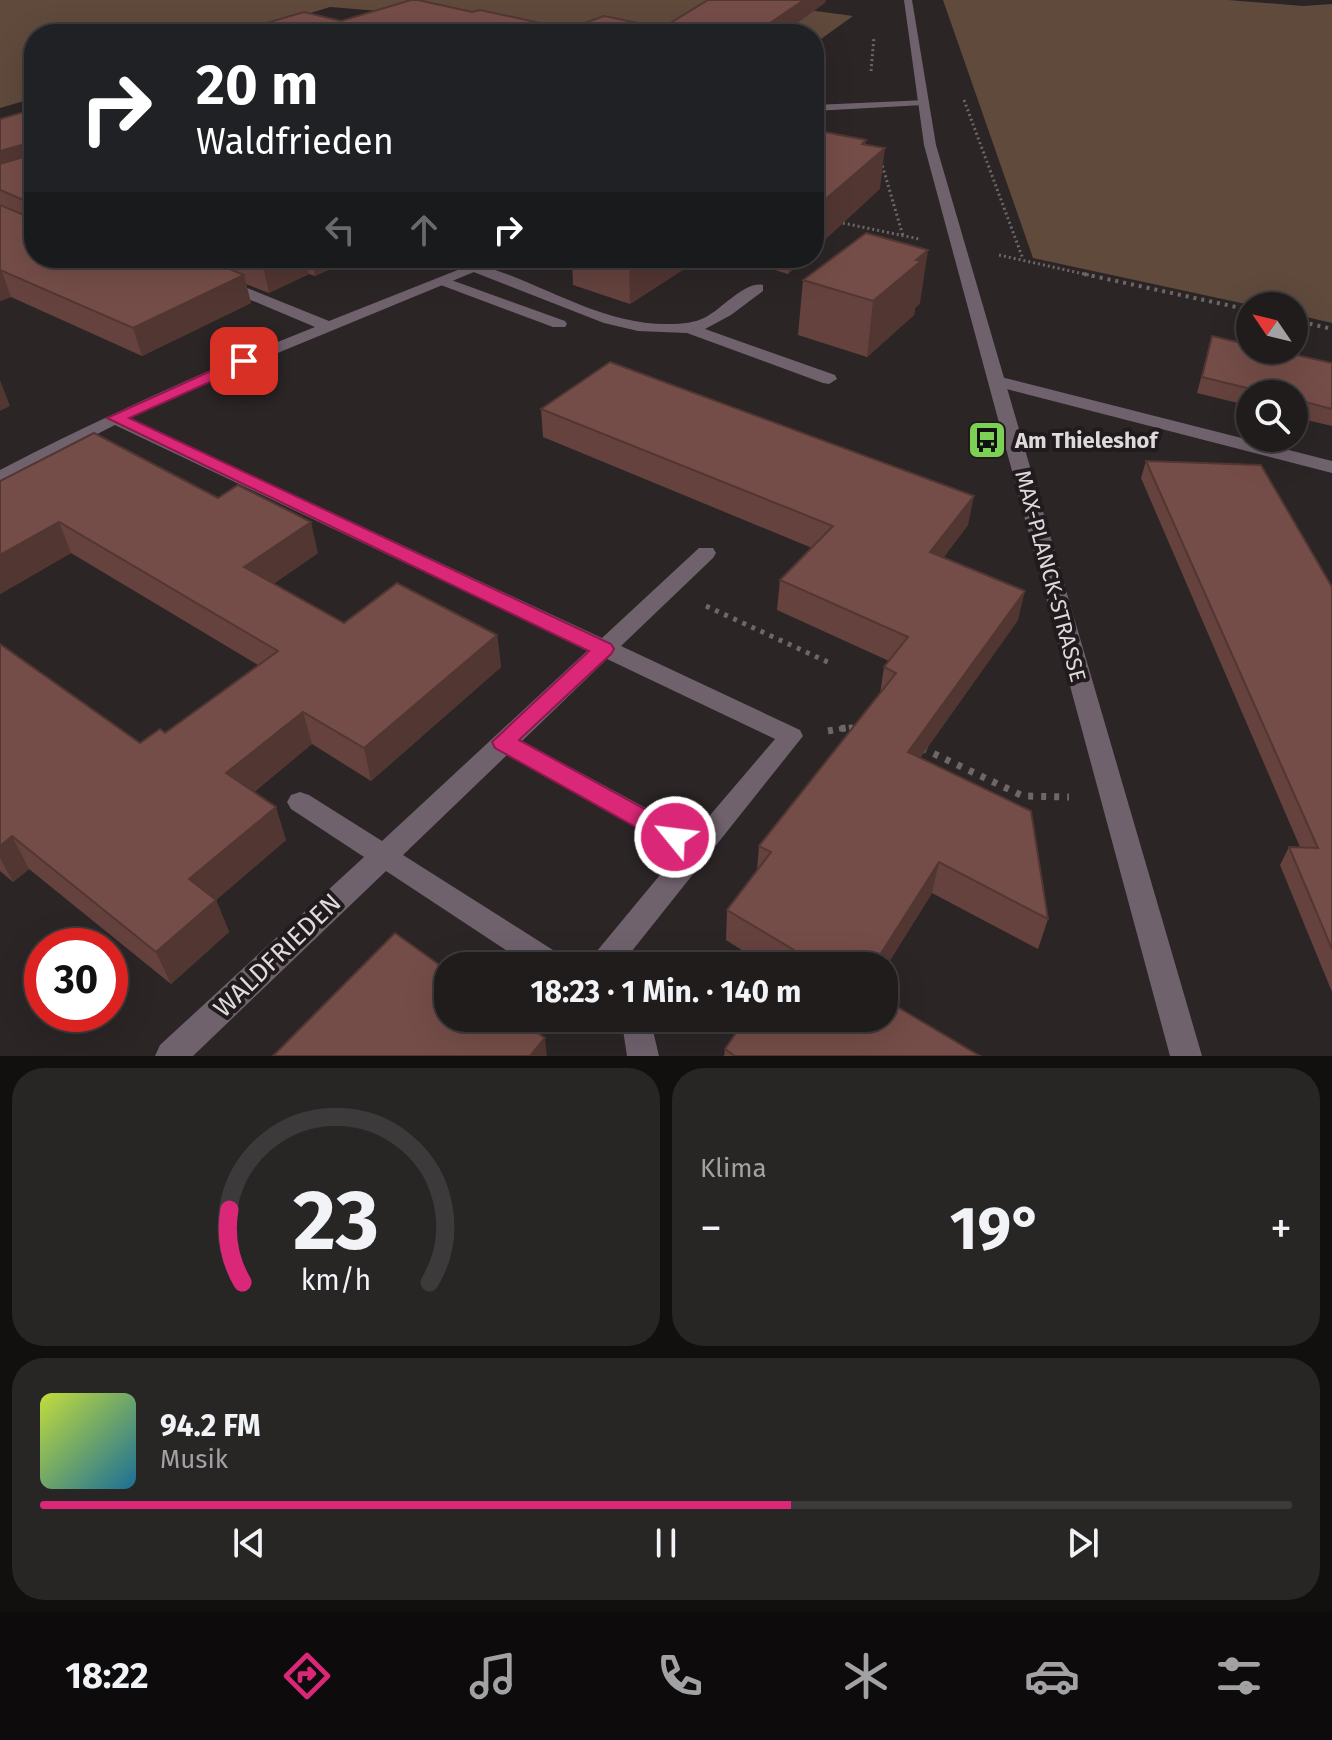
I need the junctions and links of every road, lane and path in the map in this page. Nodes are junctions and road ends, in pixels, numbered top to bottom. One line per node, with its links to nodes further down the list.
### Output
1 (908, 0): 3 (street, MAX-PLANCK-STRASSE)
2 (959, 87): 7 (path)
3 (923, 102): 4 (street); 6 (street, MAX-PLANCK-STRASSE)
4 (824, 107)
5 (829, 220): 6 (path)
6 (960, 247): 7 (path); 19 (street, MAX-PLANCK-STRASSE)
7 (1024, 260): 12 (path)
8 (476, 268): 10 (street); 16 (street)
9 (204, 275): 15 (street)
10 (443, 281): 14 (street); 15 (street)
11 (758, 288): 16 (street)
12 (1236, 307)
13 (1308, 323): 17 (path)
14 (559, 324)
15 (330, 327): 20 (street)
16 (689, 328): 18 (street)
17 (1332, 329)
18 (829, 379)
19 (997, 381): 21 (street); 31 (street, MAX-PLANCK-STRASSE)
20 (115, 418): 22 (street); 25 (street)
21 (1332, 467)
22 (0, 477)
23 (706, 553): 24 (street, WALDFRIEDEN)
24 (668, 588): 25 (street, WALDFRIEDEN); 26 (path)
25 (603, 649): 28 (street); 29 (street, WALDFRIEDEN)
26 (832, 664)
27 (871, 724): 28 (path)
28 (791, 736): 33 (street)
29 (503, 742): 33 (street); 34 (street, WALDFRIEDEN)
30 (913, 744): 31 (path)
31 (1113, 799): 40 (street, MAX-PLANCK-STRASSE)
32 (300, 802): 34 (street)
33 (699, 850): 36 (street)
34 (383, 853): 35 (street); 38 (street, WALDFRIEDEN)
35 (533, 952)
36 (614, 952)
37 (639, 1032): 39 (street)
38 (171, 1056)
39 (643, 1056)
40 (1186, 1056)

